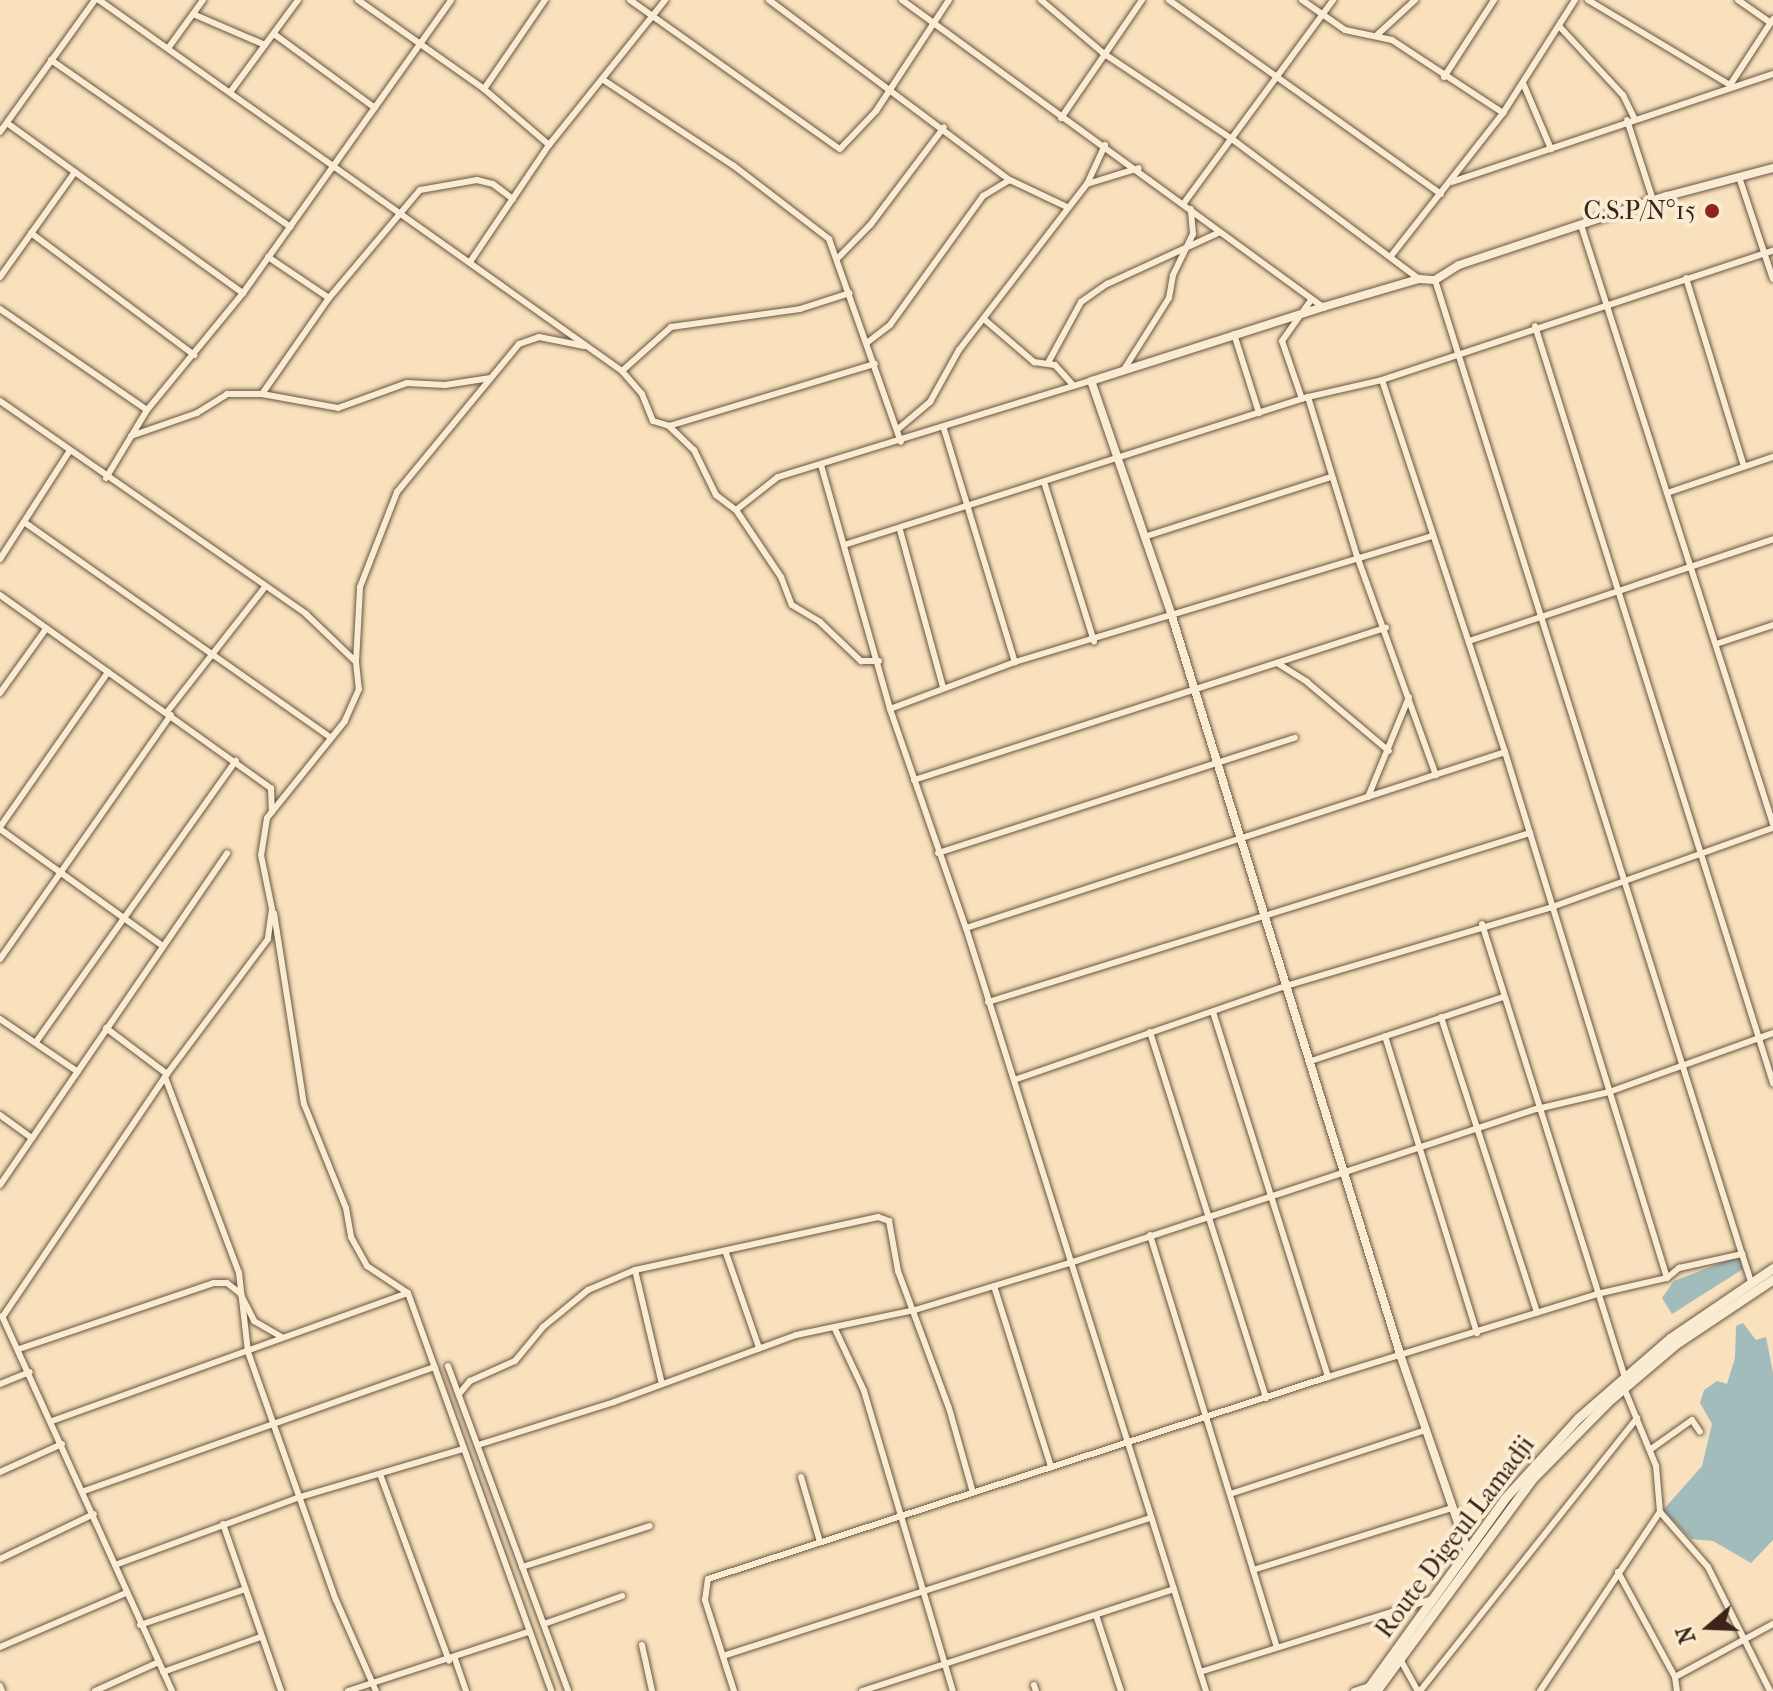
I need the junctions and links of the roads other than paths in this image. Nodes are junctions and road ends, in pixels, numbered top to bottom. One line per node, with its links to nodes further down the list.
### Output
1 (97, 0): 32 (street); 34 (street)
2 (203, 0): 22 (street)
3 (298, 0): 28 (street)
4 (358, 0): 30 (street)
5 (451, 0): 30 (street)
6 (545, 0): 42 (street)
7 (630, 0): 24 (street)
8 (665, 0): 24 (street)
9 (769, 0): 41 (street)
10 (902, 0): 26 (street)
11 (949, 0): 26 (street)
12 (1142, 0): 33 (street)
13 (1169, 0): 36 (street)
14 (1302, 0): 23 (street)
15 (1415, 0): 29 (street)
16 (1494, 0): 37 (street)
17 (1575, 0): 27 (street)
18 (1588, 0): 40 (street)
19 (1738, 0): 25 (street)
20 (1330, 1): 23 (street)
21 (1046, 2): 33 (street)
22 (193, 14): 31 (street); 32 (street)
23 (1324, 15): 29 (street); 36 (street)
24 (653, 16): 38 (street); 41 (street)
25 (1771, 21): 40 (street)
26 (933, 22): 41 (street); 46 (street)
27 (1559, 26): 39 (street); 47 (street)
28 (274, 34): 31 (street); 44 (street)
29 (1376, 35): 37 (street)
30 (419, 42): 42 (street); 44 (street)
31 (265, 45): 43 (street)
32 (169, 47): 43 (street)
33 (1103, 53): 46 (street); 51 (street)
34 (51, 60): 48 (street); 71 (street)
35 (1773, 74): 40 (street)
36 (1278, 76): 51 (street); 63 (street)
37 (1444, 77): 45 (street)
38 (602, 79): 52 (street); 78 (street)
39 (1523, 83): 45 (street); 54 (street)
40 (1730, 85): 47 (street)
41 (889, 88): 49 (street)
42 (484, 89): 52 (street)
43 (231, 91): 55 (street)
44 (375, 108): 55 (street)
45 (1503, 113): 61 (street)
46 (1061, 118): 53 (street)
47 (1631, 119): 54 (street); 65 (street)
48 (7, 123): 50 (street); 58 (street)
49 (944, 127): 59 (street); 78 (street)
50 (0, 132)
51 (1232, 139): 66 (street); 76 (street)
52 (549, 145): 64 (street)
53 (1105, 145): 56 (street); 62 (street)
54 (1551, 149): 61 (street)
55 (334, 165): 69 (street); 71 (street)
56 (1139, 168): 62 (street); 66 (street)
57 (1773, 168): 60 (street)
58 (75, 172): 73 (street); 85 (street)
59 (1010, 180): 67 (street); 96 (street)
60 (1740, 180): 65 (street); 75 (street)
61 (1452, 182): 63 (street)
62 (1087, 184): 67 (street)
63 (1441, 194): 76 (street)
64 (513, 199): 69 (street); 79 (street)
65 (1653, 200): 70 (street)
66 (1184, 203): 68 (street)
67 (1067, 207): 93 (street)
68 (1191, 209): 72 (street); 74 (street)
69 (399, 211): 79 (street); 87 (street)
70 (1581, 225): 84 (street); 89 (street)
71 (290, 227): 77 (street)
72 (1220, 232): 74 (street); 88 (street)
73 (31, 233): 80 (street); 98 (street)
74 (1187, 247): 100 (street); 103 (street)
75 (1769, 252): 81 (street); 83 (street)
76 (1391, 256): 82 (street)
77 (268, 257): 85 (street); 87 (street)
78 (837, 259): 86 (street)
79 (470, 262): 97 (street)
80 (0, 277)
81 (1686, 278): 89 (street); 123 (street)
82 (1419, 279): 84 (street); 90 (street)
83 (1773, 279)
84 (1435, 280): 99 (street)
85 (243, 293): 98 (street)
86 (850, 293): 96 (street); 102 (street)
87 (329, 298): 108 (street)
88 (1311, 300): 90 (street); 92 (street)
89 (1605, 303): 94 (street); 127 (street)
90 (1323, 307): 92 (street)
91 (0, 309): 111 (street)
92 (1301, 313): 95 (street); 109 (street)
93 (985, 320): 100 (street); 115 (street)
94 (1535, 326): 99 (street); 140 (street)
95 (1234, 334): 103 (street); 113 (street)
96 (868, 342): 101 (street)
97 (595, 351): 102 (street); 104 (street)
98 (194, 355): 111 (street)
99 (1460, 355): 105 (street); 143 (street)
100 (1049, 361): 107 (street)
101 (875, 364): 114 (street); 115 (street)
102 (622, 371): 114 (street)
103 (1123, 371): 106 (street)
104 (490, 378): 108 (street); 152 (street)
105 (1382, 380): 109 (street); 132 (street)
106 (1091, 381): 107 (street); 121 (street)
107 (1072, 384): 116 (street)
108 (262, 394): 117 (street)
109 (1305, 398): 113 (street); 124 (street)
110 (2, 403): 112 (street); 119 (street)
111 (147, 410): 117 (street)
112 (0, 412)
113 (1259, 413): 121 (street)
114 (669, 426): 128 (street)
115 (898, 429): 118 (street)
116 (944, 429): 118 (street); 129 (street)
117 (131, 436): 125 (street)
118 (901, 442): 122 (street)
119 (69, 452): 125 (street); 130 (street)
120 (1773, 457): 123 (street)
121 (1119, 460): 126 (street); 133 (street)
122 (821, 465): 128 (street); 135 (street)
123 (1744, 466): 127 (street)
124 (1331, 477): 133 (street); 136 (street)
125 (106, 478): 139 (street)
126 (1045, 485): 129 (street); 147 (street)
127 (1667, 493): 138 (street)
128 (736, 510): 151 (street)
129 (967, 510): 131 (street); 153 (street)
130 (24, 522): 137 (street); 150 (street)
131 (900, 530): 135 (street); 156 (street)
132 (1432, 536): 136 (street); 148 (street)
133 (1144, 537): 142 (street)
134 (1773, 539): 138 (street)
135 (844, 545): 151 (street)
136 (1357, 556): 142 (street); 145 (street)
137 (0, 559)
138 (1690, 567): 140 (street); 149 (street)
139 (265, 587): 150 (street); 152 (street)
140 (1619, 589): 143 (street); 176 (street)
141 (0, 595): 146 (street)
142 (1171, 613): 147 (street); 157 (street)
143 (1541, 617): 148 (street); 180 (street)
144 (1773, 625): 149 (street)
145 (1386, 628): 154 (street); 159 (street)
146 (46, 629): 155 (street); 158 (street)
147 (1094, 641): 153 (street)
148 (1469, 641): 165 (street)
149 (1716, 644): 172 (street)
150 (215, 653): 161 (street); 162 (street)
151 (879, 661): 160 (street)
152 (356, 662): 162 (street)
153 (1015, 662): 156 (street)
154 (1277, 663): 157 (street); 164 (street)
155 (108, 672): 161 (street); 173 (street)
156 (943, 687): 160 (street)
157 (1192, 690): 167 (street); 169 (street)
158 (0, 693)
159 (1409, 697): 164 (street); 168 (street)
160 (890, 709): 169 (street)
161 (169, 714): 166 (street); 179 (street)
162 (331, 738): 171 (street)
163 (1295, 738): 167 (street)
164 (1389, 751): 170 (street)
165 (1505, 752): 168 (street); 174 (street)
166 (236, 761): 171 (street); 184 (street)
167 (1217, 764): 175 (street); 178 (street)
168 (1436, 775): 170 (street)
169 (914, 780): 178 (street)
170 (1368, 797): 175 (street)
171 (272, 812): 182 (street)
172 (1773, 826): 176 (street)
173 (0, 828): 179 (street)
174 (1530, 833): 181 (street); 183 (street)
175 (1242, 839): 183 (street); 186 (street)
176 (1701, 851): 180 (street); 199 (street)
177 (227, 853): 187 (street)
178 (938, 853): 186 (street)
179 (60, 872): 184 (street); 188 (street)
180 (1624, 883): 181 (street); 202 (street)
181 (1552, 907): 185 (street); 207 (street)
182 (272, 909): 204 (street); 228 (street)
183 (1265, 912): 189 (street); 191 (street)
184 (124, 916): 187 (street); 200 (street)
185 (1482, 924): 189 (street); 190 (street)
186 (966, 928): 191 (street)
187 (160, 944): 195 (street)
188 (0, 959)
189 (1289, 985): 192 (street); 201 (street)
190 (1503, 997): 193 (street); 208 (street)
191 (988, 1002): 205 (street)
192 (1213, 1012): 196 (street); 215 (street)
193 (1441, 1017): 198 (street); 210 (street)
194 (0, 1019): 200 (street)
195 (106, 1028): 203 (street); 204 (street)
196 (1150, 1032): 205 (street); 216 (street)
197 (1773, 1033): 199 (street)
198 (1385, 1036): 201 (street); 212 (street)
199 (1759, 1037): 202 (street); 206 (street)
200 (36, 1042): 203 (street)
201 (1314, 1060): 213 (street)
202 (1684, 1068): 207 (street); 219 (street)
203 (78, 1072): 211 (street)
204 (166, 1076): 227 (street); 232 (street)
205 (1014, 1080): 220 (street)
206 (1773, 1083)
207 (1609, 1092): 208 (street); 223 (street)
208 (1537, 1109): 210 (street); 229 (street)
209 (0, 1115): 211 (street)
210 (1477, 1128): 212 (street); 231 (street)
211 (32, 1138): 214 (street)
212 (1418, 1147): 213 (street); 234 (street)
213 (1344, 1172): 215 (street); 239 (street)
214 (0, 1185)
215 (1269, 1197): 216 (street); 244 (street)
216 (1208, 1215): 217 (street); 249 (street)
217 (1150, 1235): 220 (street); 250 (street)
218 (726, 1253): 222 (street); 230 (street); 236 (street)
219 (1742, 1254): 223 (street); 225 (street)
220 (1070, 1263): 226 (street); 256 (street)
221 (1773, 1268): 225 (main road, Route Digeul Lamadji)
222 (635, 1270): 246 (street); 248 (street)
223 (1667, 1278): 229 (street)
224 (1773, 1279): 247 (main road)
225 (1751, 1281): 243 (main road, Route Digeul Lamadji)
226 (994, 1286): 230 (street); 261 (street)
227 (240, 1293): 235 (street); 237 (street); 238 (street)
228 (408, 1293): 235 (street); 241 (street)
229 (1597, 1294): 231 (street); 243 (street)
230 (915, 1310): 233 (street); 266 (street)
231 (1537, 1313): 234 (street)
232 (2, 1315): 237 (street)
233 (835, 1329): 236 (street); 272 (street)
234 (1477, 1333): 239 (street)
235 (282, 1337): 238 (street)
236 (759, 1348): 246 (street)
237 (19, 1349): 242 (street)
238 (248, 1352): 252 (street); 253 (street)
239 (1401, 1357): 244 (street); 254 (street)
240 (448, 1366): 248 (street)
241 (435, 1367): 253 (street); 259 (street)
242 (30, 1372): 245 (street); 252 (street)
243 (1624, 1375): 277 (main road, Route Digeul Lamadji)
244 (1328, 1377): 249 (street)
245 (0, 1384)
246 (662, 1384): 258 (street)
247 (1624, 1388): 251 (street); 300 (main road)
248 (459, 1394): 258 (street)
249 (1266, 1398): 250 (street)
250 (1206, 1417): 256 (street); 267 (street)
251 (1637, 1418): 260 (street); 325 (street)
252 (52, 1421): 257 (street)
253 (273, 1424): 265 (street); 268 (street)
254 (1426, 1430): 267 (street); 269 (street)
255 (1700, 1432): 260 (street)
256 (1127, 1442): 261 (street); 273 (street)
257 (62, 1444): 262 (street); 265 (street)
258 (478, 1445): 280 (street)
259 (463, 1449): 263 (street); 293 (street)
260 (1651, 1449): 270 (street)
261 (1051, 1467): 266 (street)
262 (0, 1472)
263 (380, 1474): 268 (street); 301 (street)
264 (801, 1477): 276 (street)
265 (84, 1491): 271 (street)
266 (973, 1493): 272 (street)
267 (1230, 1494): 281 (street)
268 (300, 1497): 274 (street); 307 (street)
269 (1452, 1508): 277 (street); 281 (street)
270 (1660, 1512): 282 (street); 295 (street)
271 (94, 1514): 278 (street); 279 (street)
272 (902, 1517): 276 (street); 284 (street)
273 (1151, 1518): 284 (street); 285 (street)
274 (223, 1524): 279 (street); 283 (street)
275 (650, 1526): 280 (street)
276 (820, 1542): 299 (street)
277 (1467, 1549): 288 (main road, Route Digeul Lamadji)
278 (0, 1559)
279 (115, 1565): 286 (street)
280 (522, 1567): 290 (street)
281 (1253, 1570): 298 (street)
282 (1618, 1572): 306 (street); 326 (street)
283 (245, 1589): 292 (street); 294 (street)
284 (925, 1589): 299 (street); 303 (street)
285 (1174, 1589): 289 (street); 305 (street)
286 (126, 1593): 292 (street); 297 (street)
287 (622, 1596): 290 (street)
288 (1430, 1600): 298 (street); 309 (main road, Route Digeul Lamadji)
289 (1096, 1615): 303 (street); 322 (street)
290 (544, 1624): 317 (street)
291 (1773, 1624): 295 (street)
292 (140, 1625): 302 (street)
293 (529, 1632): 301 (street); 316 (street)
294 (261, 1637): 304 (street); 312 (street)
295 (1743, 1641): 306 (street); 328 (street)
296 (642, 1645): 318 (street)
297 (0, 1647)
298 (1277, 1647): 305 (street)
299 (723, 1656): 319 (street)
300 (1400, 1659): 309 (main road); 325 (street)
301 (452, 1660): 307 (street); 315 (street)
302 (159, 1662): 304 (street); 310 (street)
303 (945, 1664): 308 (street); 321 (street)
304 (163, 1672): 311 (street)
305 (1200, 1672): 323 (street)
306 (1675, 1677): 327 (street)
307 (373, 1683): 313 (street); 314 (street)
308 (872, 1689): 320 (street)
309 (1370, 1689): 324 (street)
310 (95, 1691)
311 (172, 1691)
312 (281, 1691)
313 (348, 1691)
314 (376, 1691)
315 (466, 1691)
316 (551, 1691)
317 (568, 1691)
318 (652, 1691)
319 (734, 1691)
320 (862, 1691)
321 (953, 1691)
322 (1121, 1691)
323 (1206, 1691)
324 (1354, 1691)
325 (1419, 1691)
326 (1540, 1691)
327 (1676, 1691)
328 (1770, 1691)

